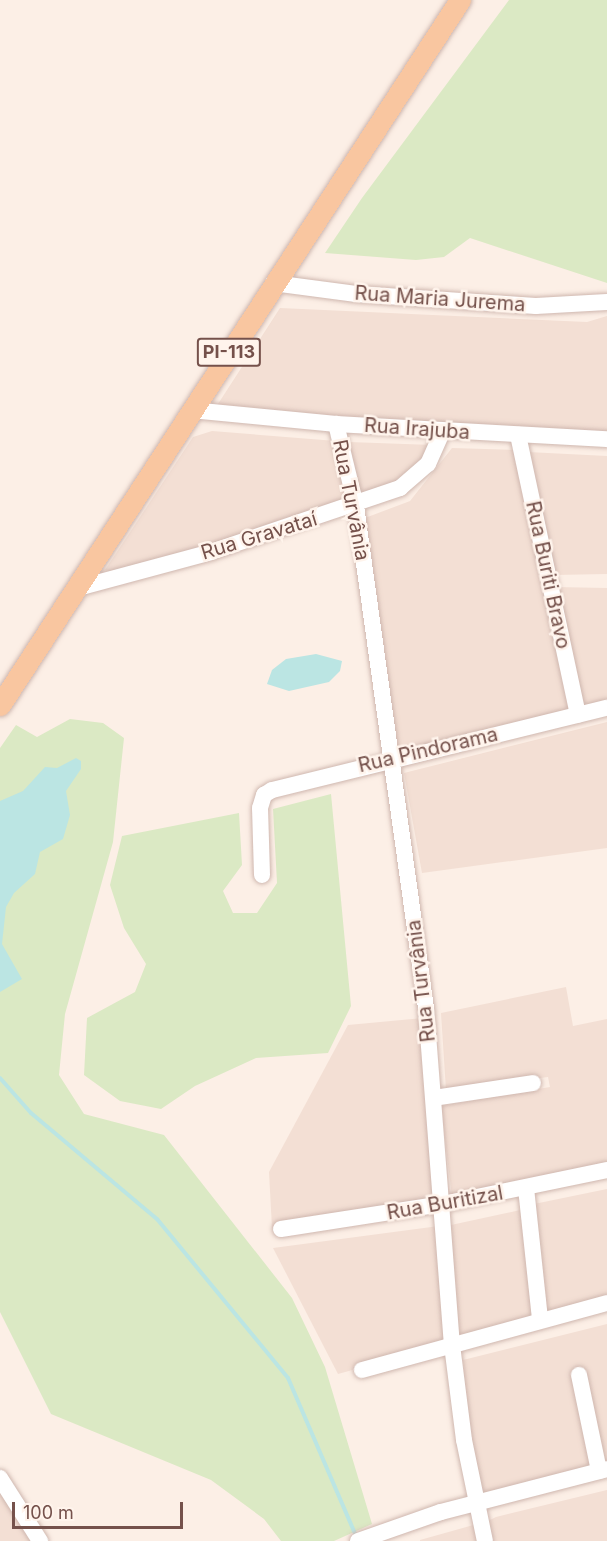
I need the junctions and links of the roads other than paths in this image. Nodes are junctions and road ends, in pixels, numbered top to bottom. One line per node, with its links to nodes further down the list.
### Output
1 (460, 0): 2 (main road, PI-113)
2 (273, 283): 3 (street, Rua Maria Jurema); 4 (main road, PI-113)
3 (607, 302)
4 (191, 410): 5 (street, Rua Irajuba); 10 (main road, PI-113)
5 (336, 424): 6 (street, Rua Irajuba); 9 (street, Rua Turvânia)
6 (443, 431): 7 (street, Rua Irajuba); 9 (street, Rua Gravataí)
7 (518, 435): 8 (street, Rua Irajuba); 13 (street, Rua Buriti Bravo)
8 (607, 439)
9 (356, 506): 10 (street, Rua Gravataí); 14 (street, Rua Turvânia)
10 (78, 588): 11 (main road, PI-113)
11 (0, 705)
12 (607, 708): 13 (street, Rua Pindorama)
13 (578, 715): 14 (street, Rua Pindorama)
14 (393, 758): 15 (street, Rua Pindorama); 17 (street, Rua Turvânia)
15 (262, 875)
16 (533, 1083): 17 (street)
17 (434, 1098): 20 (street, Rua Turvânia)
18 (607, 1170): 19 (street, Rua Buritizal)
19 (526, 1188): 20 (street, Rua Buritizal); 23 (street)
20 (443, 1204): 21 (street, Rua Buritizal); 24 (street, Rua Turvânia)
21 (281, 1229)
22 (607, 1303): 23 (street)
23 (540, 1320): 24 (street)
24 (452, 1345): 25 (street); 29 (street, Rua Turvânia)
25 (362, 1370)
26 (579, 1375): 27 (street)
27 (603, 1470): 29 (street)
28 (0, 1478): 30 (street)
29 (477, 1503): 31 (street); 32 (street, Rua Turvânia)
30 (40, 1541)
31 (358, 1541)
32 (485, 1541)

